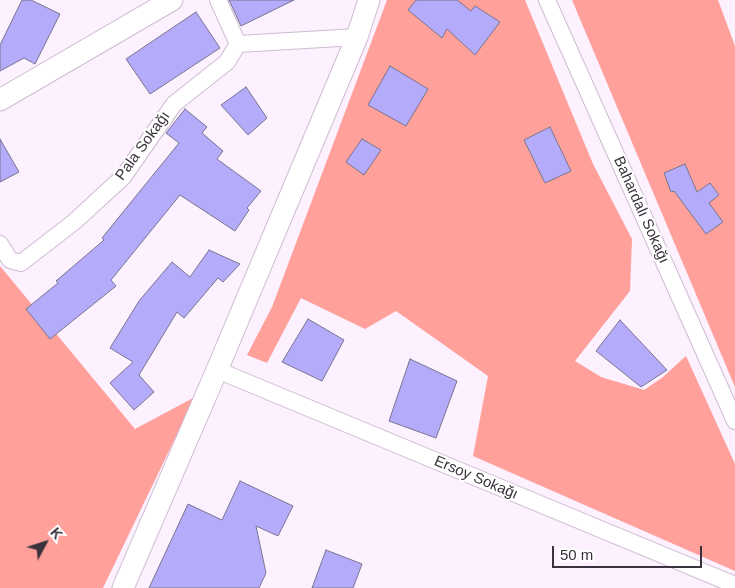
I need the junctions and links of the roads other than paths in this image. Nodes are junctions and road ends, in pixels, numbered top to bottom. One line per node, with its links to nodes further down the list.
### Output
1 (172, 0): 7 (street)
2 (218, 0): 6 (street)
3 (369, 0): 5 (street)
4 (547, 0): 10 (street, Bahardalı Sokağı)
5 (357, 37): 6 (street); 9 (street)
6 (238, 44): 8 (street, Pala Sokağı)
7 (0, 100)
8 (0, 244)
9 (218, 370): 11 (street, Ersoy Sokağı); 12 (street)
10 (735, 421)
11 (735, 586)
12 (123, 588)

